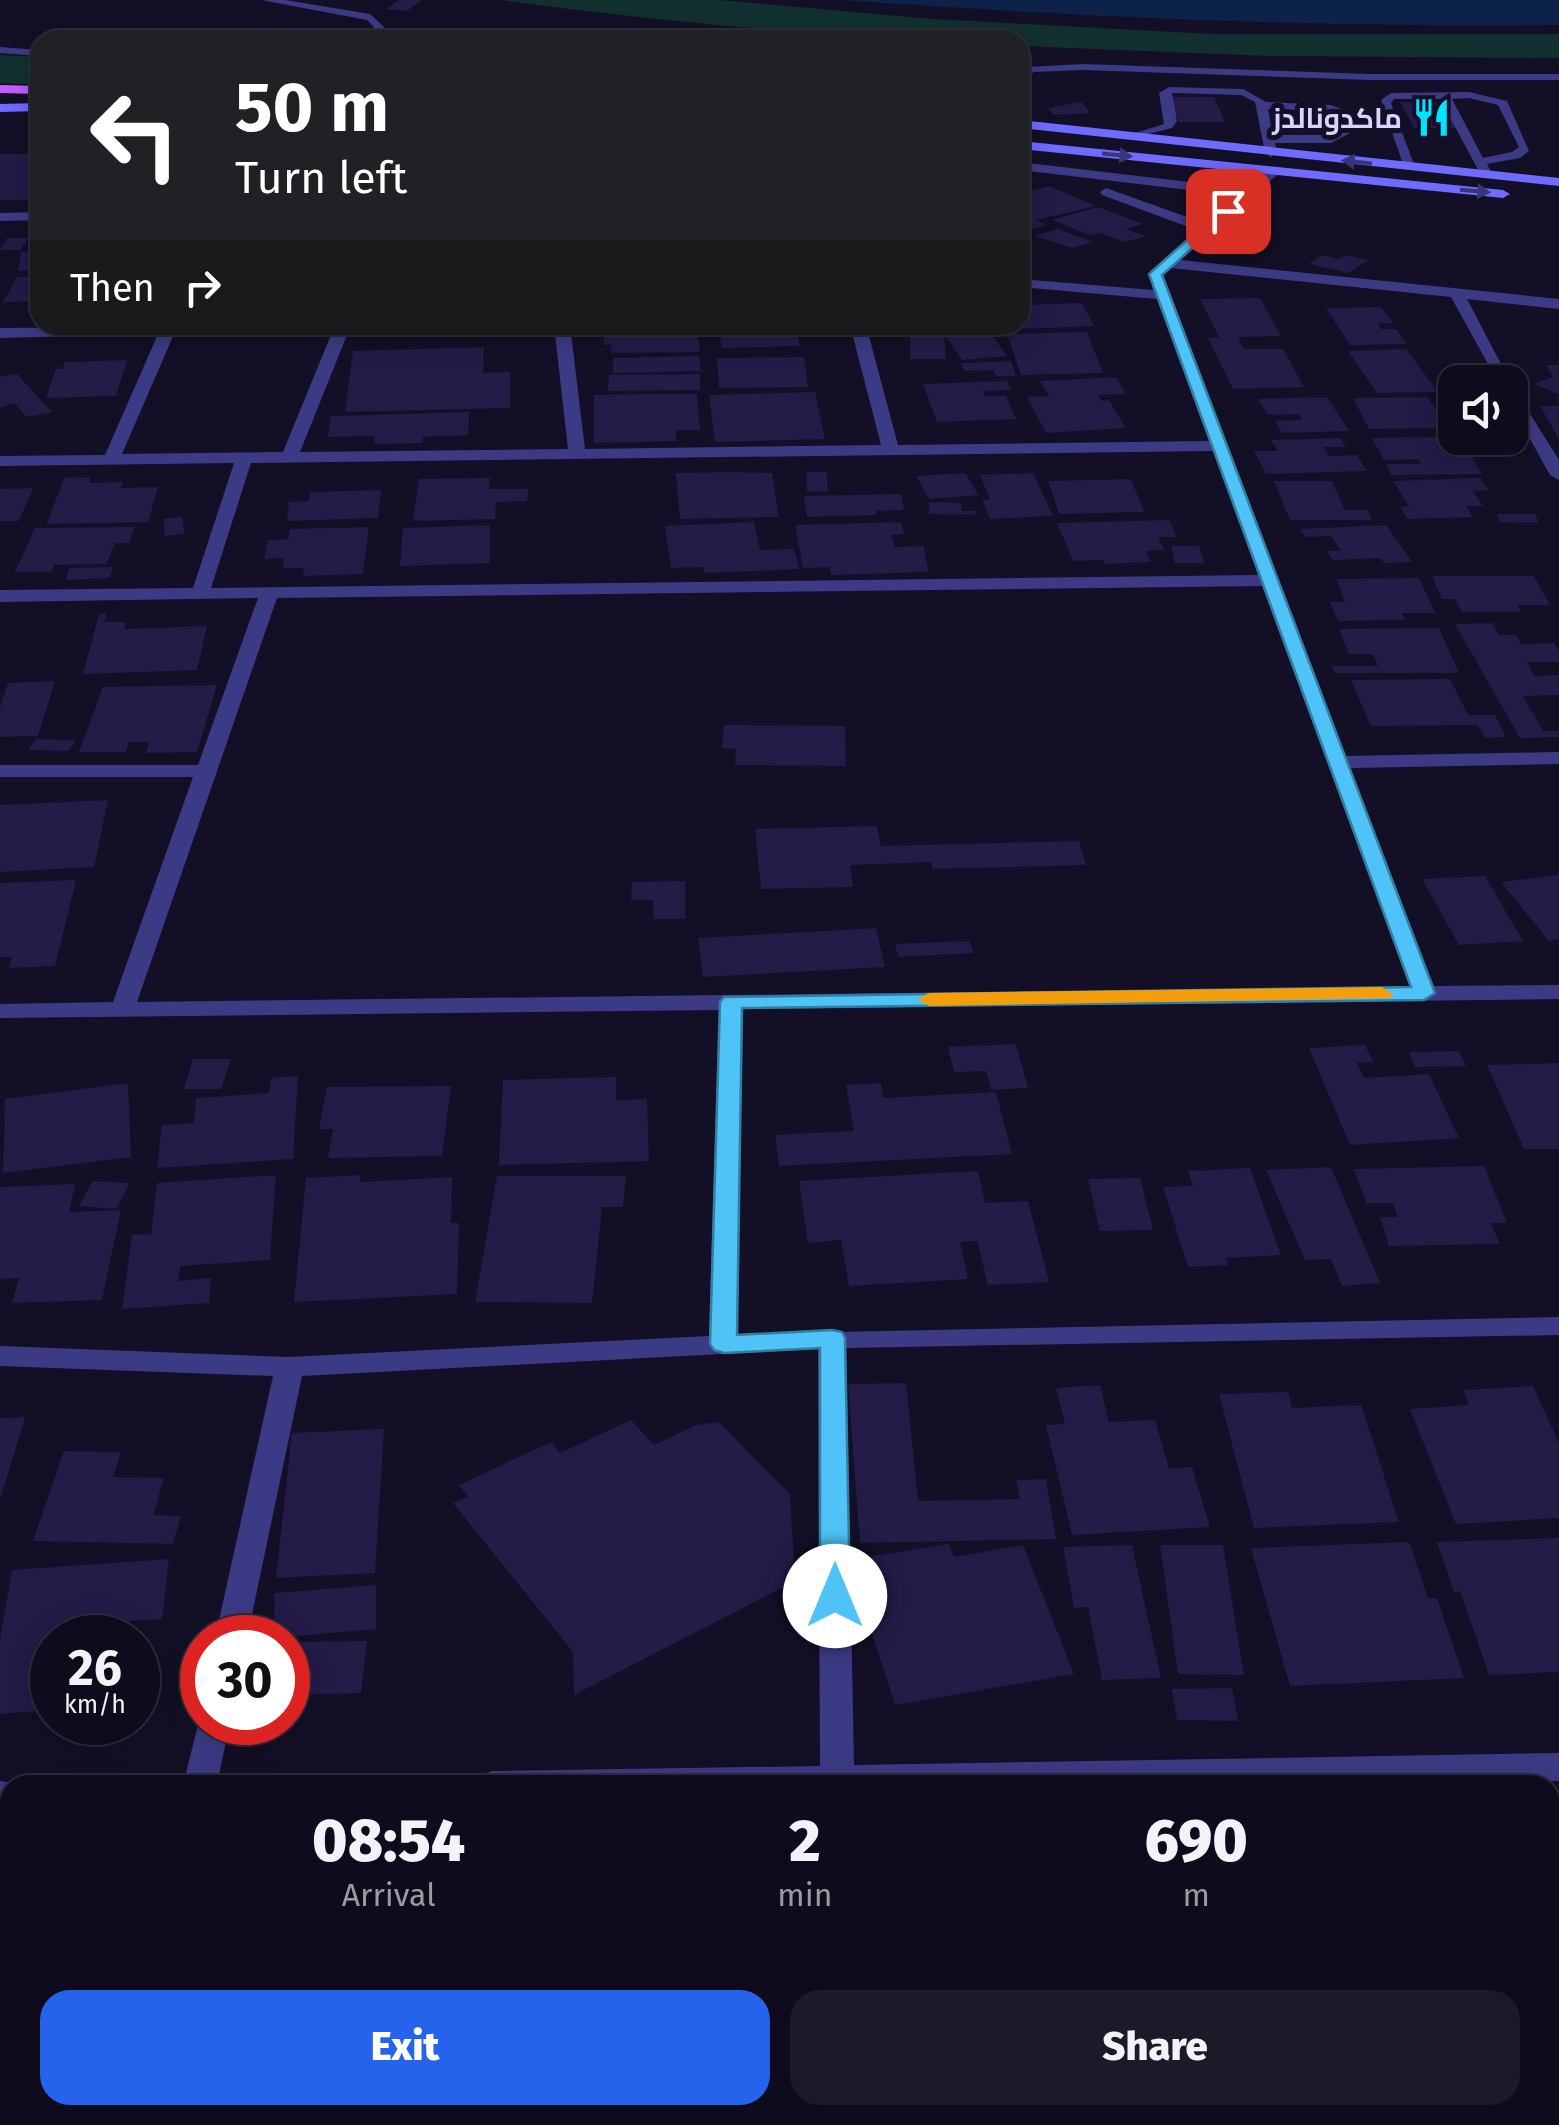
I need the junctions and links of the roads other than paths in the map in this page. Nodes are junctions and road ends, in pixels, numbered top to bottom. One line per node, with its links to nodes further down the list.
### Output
1 (266, 0): 2 (lane)
2 (379, 30)
3 (0, 50): 4 (lane)
4 (30, 52)
5 (1030, 62): 6 (lane)
6 (1070, 68): 7 (lane); 8 (lane)
7 (1030, 70)
8 (1559, 77)
9 (0, 92): 10 (street)
10 (30, 93)
11 (1444, 95): 20 (lane); 21 (lane); 21 (lane)
12 (1261, 104): 16 (lane); 18 (lane); 18 (lane)
13 (30, 107): 14 (street)
14 (0, 108)
15 (1030, 125): 16 (street)
16 (1133, 137): 18 (street)
17 (1030, 145): 18 (street, one-way to 18)
18 (1270, 155): 20 (street, one-way to 18); 24 (street); 25 (street, one-way to 25)
19 (1030, 167): 24 (lane)
20 (1409, 167): 21 (street)
21 (1483, 168): 22 (street)
22 (1559, 182)
23 (1106, 192): 28 (lane)
24 (1248, 193): 28 (street)
25 (1521, 196)
26 (30, 217): 27 (street)
27 (2, 220)
28 (1207, 229): 29 (street)
29 (1168, 263): 31 (street); 32 (street)
30 (1030, 284): 31 (street)
31 (1163, 295): 42 (street)
32 (1460, 300): 33 (street); 40 (street)
33 (1559, 304)
34 (30, 332): 35 (street)
35 (0, 333)
36 (165, 335): 47 (street)
37 (339, 335): 46 (street)
38 (563, 335): 44 (street)
39 (861, 335): 43 (street)
40 (1496, 365)
41 (1528, 421): 49 (street)
42 (1220, 446): 43 (street); 50 (street)
43 (891, 450): 44 (street)
44 (576, 454): 46 (street)
45 (244, 458): 46 (street); 47 (street); 52 (street)
46 (289, 458)
47 (111, 460): 48 (street)
48 (0, 462)
49 (1559, 475)
50 (1270, 580): 51 (street); 55 (street)
51 (269, 593): 52 (street); 57 (street)
52 (200, 594): 53 (street)
53 (0, 596)
54 (1559, 758): 55 (street)
55 (1338, 762): 59 (street)
56 (0, 771): 57 (street)
57 (206, 771): 61 (street)
58 (1559, 992): 59 (street)
59 (1424, 993): 60 (street)
60 (732, 1002): 61 (street); 65 (street)
61 (122, 1010): 62 (street)
62 (0, 1012)
63 (1559, 1326): 64 (street)
64 (832, 1338): 65 (street); 72 (street)
65 (724, 1344): 67 (street)
66 (0, 1356): 67 (street)
67 (288, 1367): 68 (street)
68 (236, 1615)
69 (208, 1745): 71 (street)
70 (1559, 1767): 73 (street)
71 (202, 1775)
72 (837, 1775)
73 (1078, 1775)

